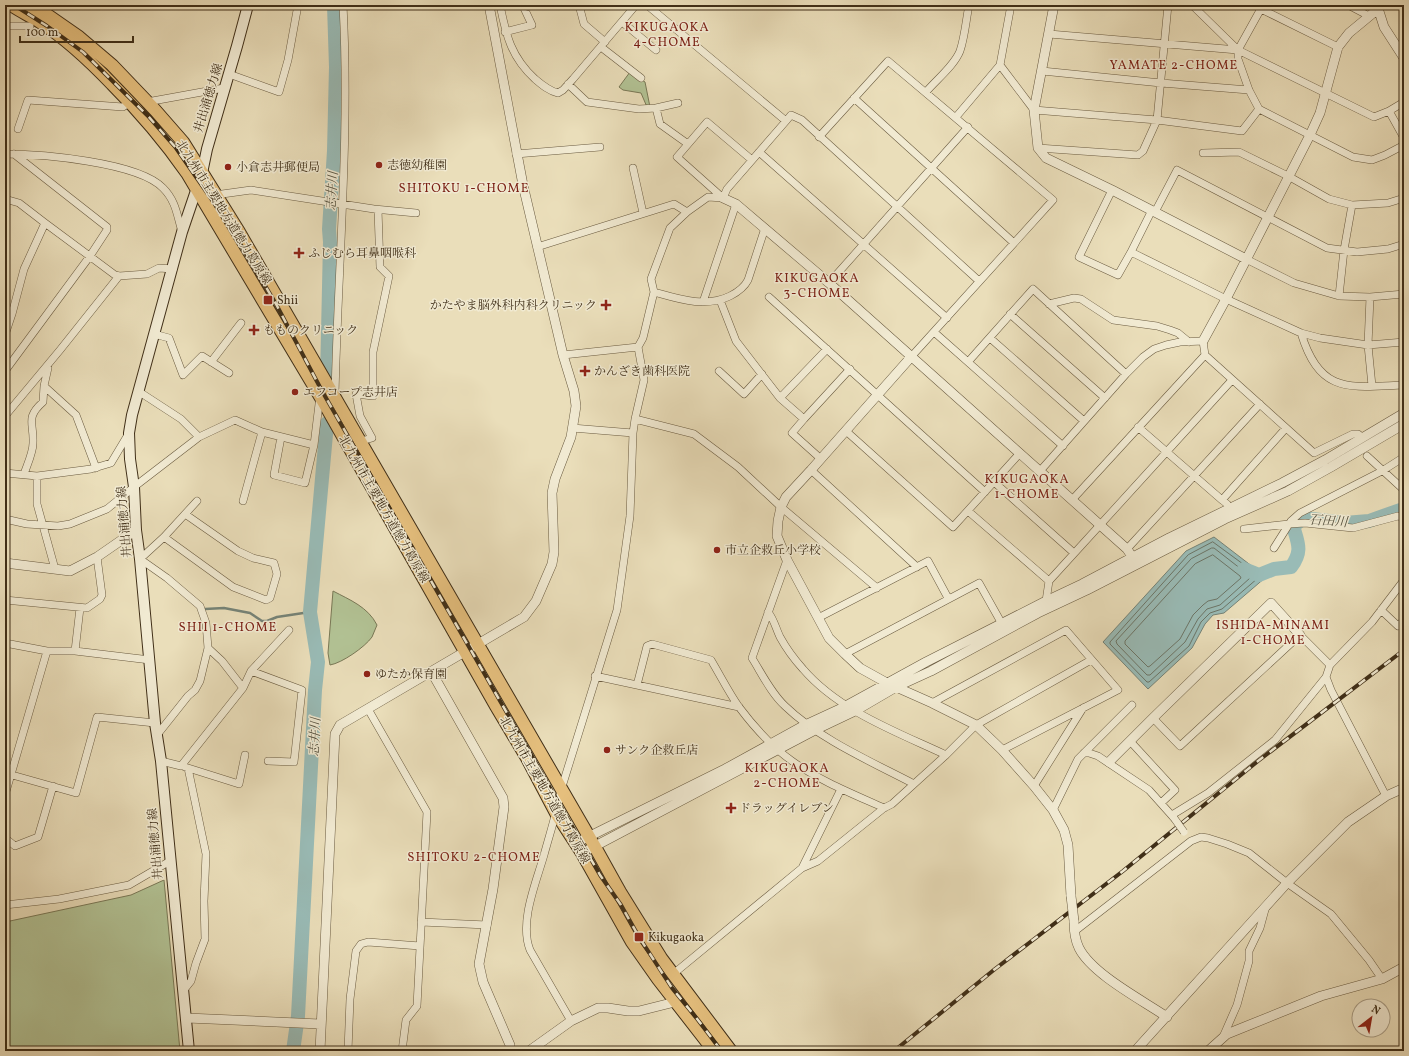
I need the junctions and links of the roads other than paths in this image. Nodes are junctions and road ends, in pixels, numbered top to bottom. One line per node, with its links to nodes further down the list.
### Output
1 (9, 5): 20 (street); 44 (main road, 北九州市主要地方道徳力葛原線)
2 (33, 5): 45 (main road, 北九州市主要地方道徳力葛原線)
3 (248, 5): 35 (main road, 井出浦徳力線)
4 (298, 5): 35 (street)
5 (343, 5): 81 (street)
6 (489, 5): 68 (street)
7 (500, 5): 25 (street)
8 (533, 5): 25 (street)
9 (579, 5): 27 (street)
10 (636, 5): 22 (street)
11 (648, 5): 54 (street)
12 (969, 5): 41 (street)
13 (1011, 5): 33 (street)
14 (1054, 5): 26 (street)
15 (1168, 5): 28 (street)
16 (1192, 5): 31 (street)
17 (1348, 5): 21 (street)
18 (1262, 7): 29 (street); 31 (street)
19 (1378, 7): 21 (street); 32 (street)
20 (5, 8)
21 (1369, 16): 29 (street)
22 (622, 22): 27 (street); 30 (street)
23 (5, 26): 24 (street)
24 (30, 26)
25 (505, 32): 38 (street)
26 (1048, 34): 28 (street); 34 (street)
27 (603, 44): 36 (street); 38 (street)
28 (1164, 44): 31 (street); 37 (street)
29 (1338, 47): 42 (street)
30 (656, 50)
31 (1238, 50): 40 (street); 42 (street)
32 (1404, 58)
33 (1000, 65): 50 (street); 52 (street)
34 (1042, 71): 37 (street); 50 (street)
35 (229, 74): 39 (main road, 井出浦徳力線)
36 (641, 78)
37 (1161, 83): 40 (street); 53 (street)
38 (568, 84): 48 (street)
39 (224, 88): 45 (street); 72 (main road, 井出浦徳力線)
40 (1249, 90): 49 (street)
41 (926, 92): 43 (street); 52 (street)
42 (1324, 92): 51 (street); 57 (street)
43 (854, 98): 58 (street); 71 (street)
44 (130, 102): 56 (street); 74 (main road, 北九州市主要地方道徳力葛原線)
45 (147, 102): 72 (main road, 北九州市主要地方道徳力葛原線)
46 (1404, 102): 51 (street)
47 (678, 103): 48 (street)
48 (656, 108): 60 (street)
49 (1259, 109): 53 (street); 57 (street)
50 (1034, 110): 53 (street); 63 (street)
51 (1389, 111): 59 (street)
52 (956, 117): 55 (street)
53 (1157, 120): 63 (street)
54 (786, 121): 58 (street); 64 (street)
55 (968, 127): 71 (street); 93 (street)
56 (18, 129)
57 (1310, 135): 61 (street); 73 (street)
58 (819, 137): 83 (street)
59 (1404, 138)
60 (688, 144): 69 (street); 77 (street)
61 (1404, 145)
62 (600, 147): 68 (street)
63 (1038, 148): 75 (street)
64 (759, 152): 69 (street); 94 (street)
65 (1202, 153): 73 (street)
66 (5, 154): 67 (street)
67 (14, 154): 92 (street); 99 (street)
68 (516, 154): 96 (street)
69 (752, 160): 77 (street)
70 (633, 168): 88 (street)
71 (932, 168): 83 (street); 93 (street)
72 (202, 173): 74 (main road, 井出浦徳力線); 76 (main road, 北九州市主要地方道徳力葛原線)
73 (1288, 176): 82 (street); 89 (street)
74 (197, 188): 92 (main road, 井出浦徳力線); 146 (main road, 北九州市主要地方道徳力葛原線)
75 (1112, 190): 85 (street); 98 (street)
76 (215, 195): 81 (street); 149 (main road, 北九州市主要地方道徳力葛原線)
77 (723, 198): 80 (street); 86 (street)
78 (1404, 198): 82 (street)
79 (5, 199): 90 (street)
80 (736, 204): 91 (street); 112 (street)
81 (343, 205): 84 (street); 149 (street)
82 (1352, 205): 97 (street)
83 (897, 207): 94 (street); 103 (street)
84 (378, 210): 87 (street); 167 (street)
85 (1153, 211): 89 (street); 98 (street); 100 (street)
86 (687, 212): 88 (street); 105 (street)
87 (416, 213)
88 (643, 213): 96 (street)
89 (1268, 217): 97 (street); 100 (street)
90 (45, 224): 99 (street); 120 (street)
91 (765, 228): 104 (street); 111 (street)
92 (182, 232): 101 (main road, 井出浦徳力線)
93 (1014, 243): 103 (street)
94 (864, 244): 104 (street); 115 (street)
95 (1404, 244): 97 (street)
96 (537, 247): 128 (street)
97 (1344, 250): 107 (street)
98 (1131, 252): 110 (street)
99 (90, 256): 102 (street); 135 (street)
100 (1246, 259): 107 (street); 110 (street)
101 (173, 269): 102 (street); 119 (main road, 井出浦徳力線)
102 (120, 276): 133 (street)
103 (979, 281): 115 (street)
104 (829, 283): 130 (street)
105 (654, 292): 112 (street); 126 (street)
106 (1404, 294): 109 (street)
107 (1339, 296): 109 (street)
108 (769, 297): 127 (street)
109 (1370, 297): 125 (street)
110 (1226, 299): 118 (street); 122 (street)
111 (720, 300): 112 (street); 138 (street)
112 (703, 302)
113 (1049, 304): 114 (street); 123 (street); 139 (street)
114 (1010, 314): 121 (street); 148 (street)
115 (947, 318): 117 (street)
116 (241, 323): 131 (street)
117 (934, 332): 130 (street); 132 (street)
118 (1301, 333): 125 (street); 143 (street)
119 (154, 334): 131 (street); 144 (main road, 井出浦徳力線)
120 (5, 335)
121 (990, 338): 132 (street); 155 (street)
122 (1202, 341): 123 (street); 129 (street)
123 (1190, 342): 139 (street)
124 (1404, 342): 125 (street)
125 (1368, 345): 143 (street)
126 (638, 347): 128 (street); 154 (street)
127 (827, 349): 134 (street); 147 (street)
128 (563, 355): 157 (street)
129 (1205, 355): 140 (street); 158 (street)
130 (911, 357): 145 (street); 172 (street)
131 (211, 362): 137 (street)
132 (968, 362): 169 (street)
133 (48, 365): 142 (street); 152 (street)
134 (850, 369): 145 (street); 153 (street)
135 (5, 371)
136 (719, 371): 138 (street)
137 (228, 373)
138 (762, 374): 147 (street)
139 (1126, 374): 148 (street)
140 (1232, 380): 150 (street); 171 (street)
141 (1404, 385): 143 (street)
142 (44, 386): 176 (street); 181 (street)
143 (1372, 386)
144 (138, 391): 162 (main road, 井出浦徳力線); 164 (street)
145 (878, 395): 160 (street); 187 (street)
146 (320, 396): 168 (street); 170 (main road, 北九州市主要地方道徳力葛原線)
147 (780, 398): 153 (street)
148 (1105, 398): 155 (street)
149 (335, 399): 167 (main road, 北九州市主要地方道徳力葛原線)
150 (1260, 404): 159 (street); 183 (street)
151 (1404, 413): 166 (street)
152 (5, 416)
153 (804, 419): 175 (street)
154 (635, 420): 163 (street); 192 (street)
155 (1084, 421): 169 (street)
156 (1404, 424): 210 (street)
157 (572, 428): 163 (street); 229 (street)
158 (1138, 428): 171 (street); 188 (street)
159 (1286, 428): 166 (street); 189 (street)
160 (846, 431): 175 (street); 194 (street)
161 (262, 432): 164 (street); 165 (street); 191 (street)
162 (129, 433): 176 (street); 185 (main road, 井出浦徳力線)
163 (633, 433): 240 (street)
164 (199, 437): 185 (street)
165 (281, 437): 168 (street); 168 (street)
166 (1362, 437): 193 (street)
167 (360, 441): 170 (street); 229 (main road, 北九州市主要地方道徳力葛原線)
168 (314, 445)
169 (1063, 446): 178 (street)
170 (349, 447): 233 (main road, 北九州市主要地方道徳力葛原線)
171 (1167, 452): 183 (street); 200 (street)
172 (1020, 453): 178 (street); 184 (street)
173 (1366, 456): 179 (street)
174 (1404, 457): 179 (street)
175 (821, 459): 177 (street)
176 (96, 468): 182 (street)
177 (811, 470): 192 (street); 212 (street)
178 (1040, 471): 188 (street)
179 (1382, 471): 186 (street); 198 (street)
180 (5, 472): 181 (street)
181 (24, 474): 182 (street)
182 (37, 476): 199 (street)
183 (1194, 476): 189 (street); 205 (street)
184 (994, 482): 187 (street); 206 (street)
185 (134, 487): 199 (street); 202 (main road, 井出浦徳力線)
186 (1404, 490)
187 (985, 492): 194 (street)
188 (1072, 500): 200 (street)
189 (1222, 500): 193 (street)
190 (197, 501): 195 (street)
191 (243, 501)
192 (781, 507): 209 (street); 216 (street)
193 (1230, 508): 210 (street)
194 (968, 511): 215 (street)
195 (185, 514): 203 (street); 203 (street)
196 (1404, 518): 198 (street)
197 (5, 519): 199 (street)
198 (1289, 524): 201 (street); 204 (street)
199 (43, 525): 213 (street)
200 (1100, 525): 205 (street); 206 (street)
201 (1244, 529)
202 (136, 530): 207 (street); 208 (main road, 井出浦徳力線)
203 (164, 537): 208 (street)
204 (1274, 548)
205 (1127, 549): 210 (street)
206 (1074, 553): 215 (street)
207 (97, 557): 213 (street); 220 (street)
208 (140, 559): 230 (street); 235 (main road, 井出浦徳力線)
209 (787, 560): 222 (street); 223 (street)
210 (1135, 561): 219 (street); 244 (street)
211 (5, 563): 213 (street)
212 (918, 567): 216 (street); 217 (street)
213 (55, 569)
214 (1404, 580): 221 (street)
215 (1049, 581): 219 (street)
216 (877, 588): 223 (street)
217 (948, 598): 225 (street); 234 (street)
218 (5, 600): 220 (street)
219 (1046, 601): 225 (street)
220 (80, 608): 232 (street)
221 (1381, 610): 224 (street); 237 (street)
222 (768, 612): 249 (street); 255 (street)
223 (818, 618): 234 (street)
224 (1404, 620)
225 (1002, 624): 242 (street)
226 (289, 630): 238 (street)
227 (1300, 635): 237 (street); 252 (street); 252 (street)
228 (5, 644): 231 (street)
229 (477, 644): 233 (street); 273 (main road, 北九州市主要地方道徳力葛原線)
230 (208, 648): 245 (street); 256 (street)
231 (47, 651): 232 (street); 267 (street)
232 (75, 651): 235 (street)
233 (466, 651): 239 (street); 279 (main road, 北九州市主要地方道徳力葛原線)
234 (845, 654): 242 (street)
235 (150, 660): 253 (main road, 井出浦徳力線)
236 (1091, 660): 246 (street); 250 (street); 254 (street)
237 (1330, 665): 241 (street)
238 (251, 671): 245 (street); 264 (street)
239 (431, 671): 251 (street); 291 (street)
240 (596, 676): 243 (street); 273 (street)
241 (1326, 677): 275 (street); 280 (street)
242 (887, 683): 244 (street); 249 (street)
243 (637, 685): 248 (street); 248 (street)
244 (896, 687): 246 (street); 249 (street)
245 (243, 688): 266 (street)
246 (932, 703): 254 (street)
247 (1132, 705): 260 (street)
248 (739, 707): 258 (street)
249 (851, 708): 255 (street); 262 (street)
250 (1083, 708): 259 (street); 270 (street)
251 (368, 709): 290 (street); 302 (street)
252 (1152, 718): 257 (street)
253 (155, 723): 256 (main road, 井出浦徳力線); 269 (street)
254 (976, 724): 259 (street); 262 (street)
255 (811, 727): 258 (street); 268 (street)
256 (157, 735): 263 (main road, 井出浦徳力線)
257 (1130, 741): 265 (street); 276 (street)
258 (775, 747): 272 (street); 283 (street)
259 (1002, 750): 270 (street)
260 (1084, 753): 265 (street); 278 (street)
261 (245, 755): 266 (street)
262 (946, 755): 268 (street)
263 (161, 761): 266 (street); 285 (main road, 井出浦徳力線)
264 (268, 761)
265 (1109, 762): 276 (street)
266 (185, 767): 297 (street)
267 (8, 774): 269 (street); 274 (street)
268 (914, 784): 277 (street)
269 (53, 786): 281 (street)
270 (1034, 786): 278 (street)
271 (1404, 788): 275 (street)
272 (841, 789): 277 (street); 286 (street)
273 (561, 790): 279 (street); 283 (main road, 北九州市主要地方道徳力葛原線)
274 (5, 795)
275 (1386, 796): 287 (street)
276 (1161, 802): 280 (street)
277 (884, 808): 286 (street)
278 (1053, 810): 292 (street, bridge)
279 (556, 813): 284 (main road, 北九州市主要地方道徳力葛原線); 301 (street)
280 (1173, 817): 282 (street, bridge)
281 (5, 838)
282 (1191, 841): 287 (street); 292 (street)
283 (591, 842): 284 (street); 295 (main road, 北九州市主要地方道徳力葛原線)
284 (579, 848): 298 (main road, 北九州市主要地方道徳力葛原線)
285 (170, 861): 288 (street); 297 (main road, 井出浦徳力線)
286 (802, 868): 295 (street)
287 (1287, 883): 289 (street); 296 (street)
288 (5, 906)
289 (1266, 906): 299 (street); 303 (street)
290 (422, 922): 291 (street); 293 (street)
291 (487, 925): 308 (street)
292 (1075, 931): 299 (street)
293 (420, 946): 306 (street); 307 (street)
294 (1404, 967): 296 (street)
295 (672, 975): 311 (main road, 北九州市主要地方道徳力葛原線)
296 (1382, 979): 303 (street)
297 (184, 990): 300 (main road, 井出浦徳力線)
298 (675, 1002): 301 (street); 310 (main road, 北九州市主要地方道徳力葛原線)
299 (1167, 1016): 312 (street)
300 (186, 1018): 302 (street); 304 (main road, 井出浦徳力線)
301 (571, 1021): 309 (street)
302 (320, 1024): 305 (street)
303 (1223, 1037): 313 (street)
304 (189, 1051)
305 (320, 1051)
306 (348, 1051)
307 (402, 1051)
308 (510, 1051)
309 (529, 1051)
310 (714, 1051)
311 (731, 1051)
312 (1135, 1051)
313 (1208, 1051)

